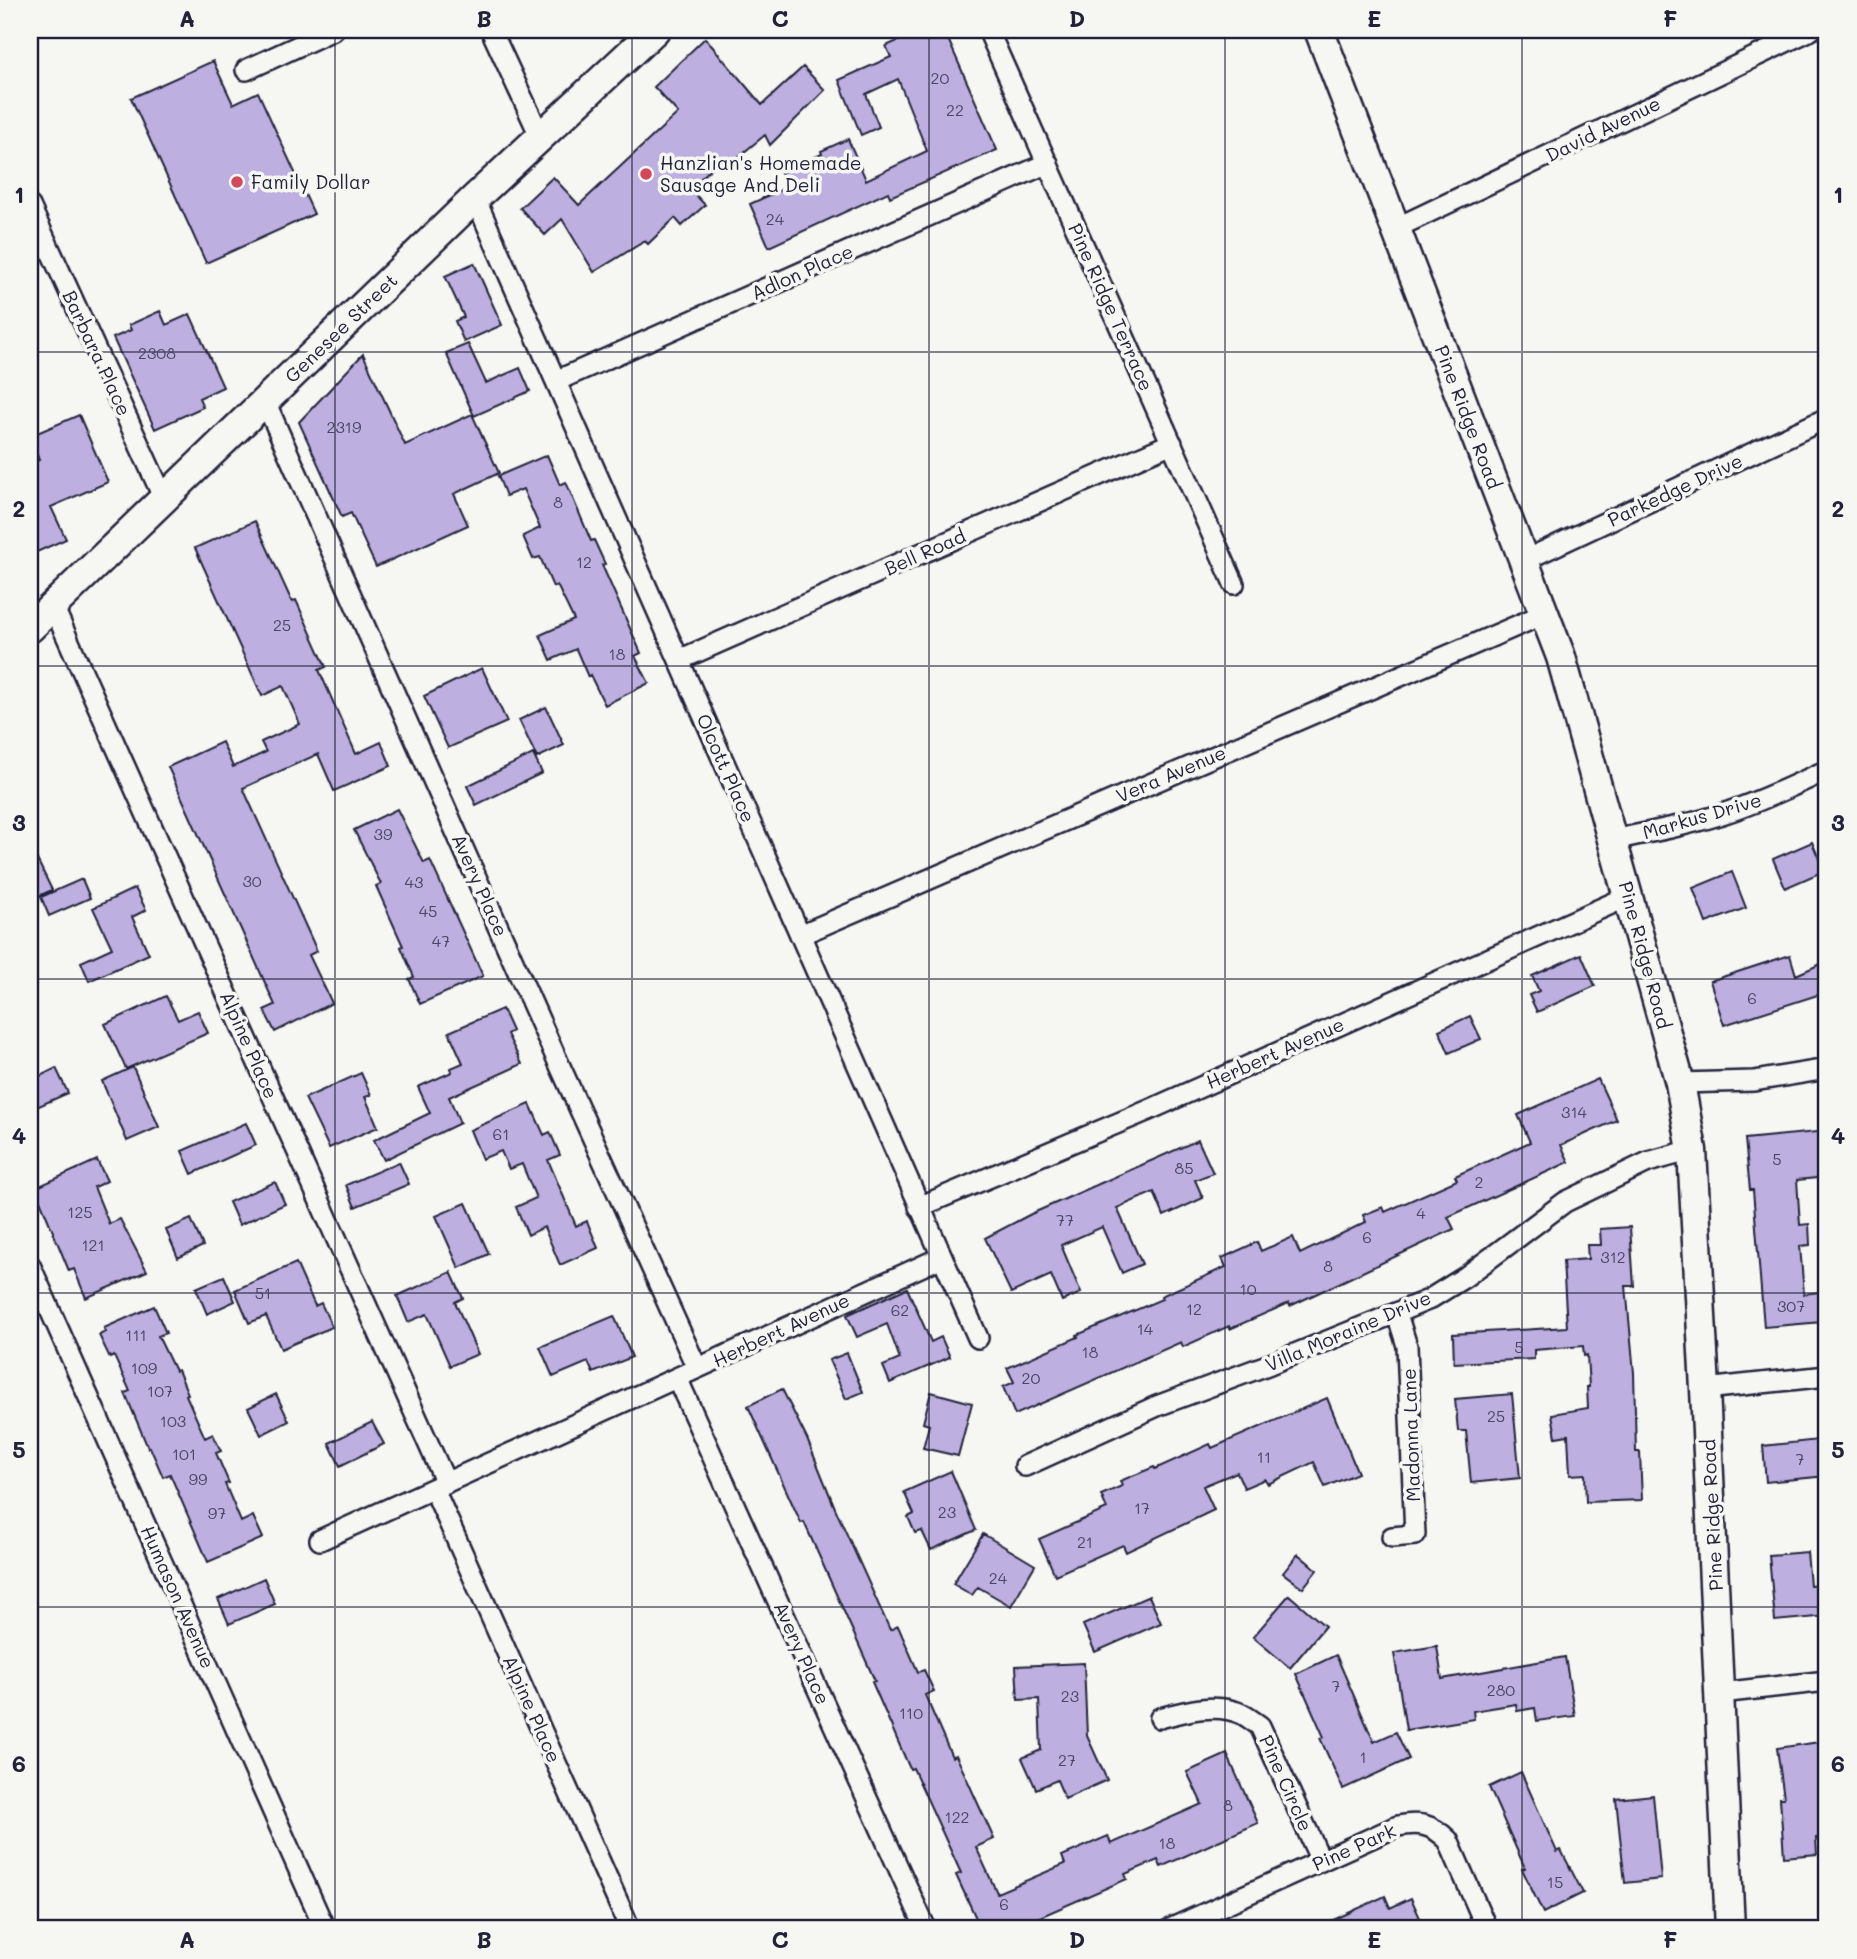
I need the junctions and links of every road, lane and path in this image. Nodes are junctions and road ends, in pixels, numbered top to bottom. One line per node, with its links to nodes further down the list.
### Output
1 (333, 30): 7 (street)
2 (491, 30): 8 (street)
3 (655, 30): 8 (street, Genesee Street)
4 (989, 30): 9 (street, Pine Ridge Terrace)
5 (1320, 30): 12 (street, Pine Ridge Road)
6 (1811, 30): 12 (street, David Avenue)
7 (246, 69)
8 (541, 138): 10 (street, Genesee Street)
9 (1048, 163): 13 (street, Adlon Place); 16 (street, Pine Ridge Terrace)
10 (475, 198): 13 (street, Olcott Place); 14 (street, Genesee Street)
11 (30, 206): 17 (street, Barbara Place)
12 (1396, 228): 18 (street, Pine Ridge Road)
13 (556, 381): 23 (street, Olcott Place)
14 (265, 401): 17 (street, Genesee Street); 36 (street, Avery Place)
15 (1827, 418): 18 (street, Parkedge Drive)
16 (1172, 443): 19 (street, Pine Ridge Terrace); 23 (street, Bell Road)
17 (164, 499): 20 (street, Genesee Street)
18 (1523, 561): 21 (street, Pine Ridge Road)
19 (1234, 584)
20 (53, 606): 22 (street, Genesee Street); 41 (street, Alpine Place)
21 (1544, 614): 25 (street, Pine Ridge Road); 27 (street, Vera Avenue)
22 (30, 628)
23 (679, 660): 27 (street, Olcott Place)
24 (1827, 770): 25 (street, Markus Drive)
25 (1612, 839): 26 (street, Pine Ridge Road)
26 (1629, 896): 29 (street, Pine Ridge Road); 31 (street, Herbert Avenue)
27 (800, 935): 31 (street, Olcott Place)
28 (1827, 1069): 29 (street)
29 (1680, 1083): 30 (street, Pine Ridge Road)
30 (1692, 1150): 34 (street, Villa Moraine Drive); 39 (street, Pine Ridge Road)
31 (919, 1207): 32 (street, Olcott Place)
32 (942, 1257): 35 (street, Olcott Place); 36 (street, Herbert Avenue)
33 (30, 1265): 48 (street, Humason Avenue)
34 (1397, 1314): 40 (street, Villa Moraine Drive); 42 (street, Madonna Lane)
35 (978, 1338)
36 (697, 1368): 38 (street, Herbert Avenue)
37 (1827, 1376): 39 (street)
38 (677, 1378): 41 (street); 50 (street, Avery Place)
39 (1706, 1389): 45 (street, Pine Ridge Road)
40 (1026, 1466)
41 (440, 1486): 43 (street); 49 (street, Alpine Place)
42 (1392, 1537)
43 (320, 1540)
44 (1827, 1681): 45 (street)
45 (1720, 1693): 53 (street, Pine Ridge Road)
46 (1160, 1717): 47 (street, Pine Circle)
47 (1321, 1861): 51 (street, Pine Park); 52 (street, Pine Park)
48 (325, 1929)
49 (630, 1929)
50 (926, 1929)
51 (1170, 1929)
52 (1487, 1929)
53 (1730, 1929)

